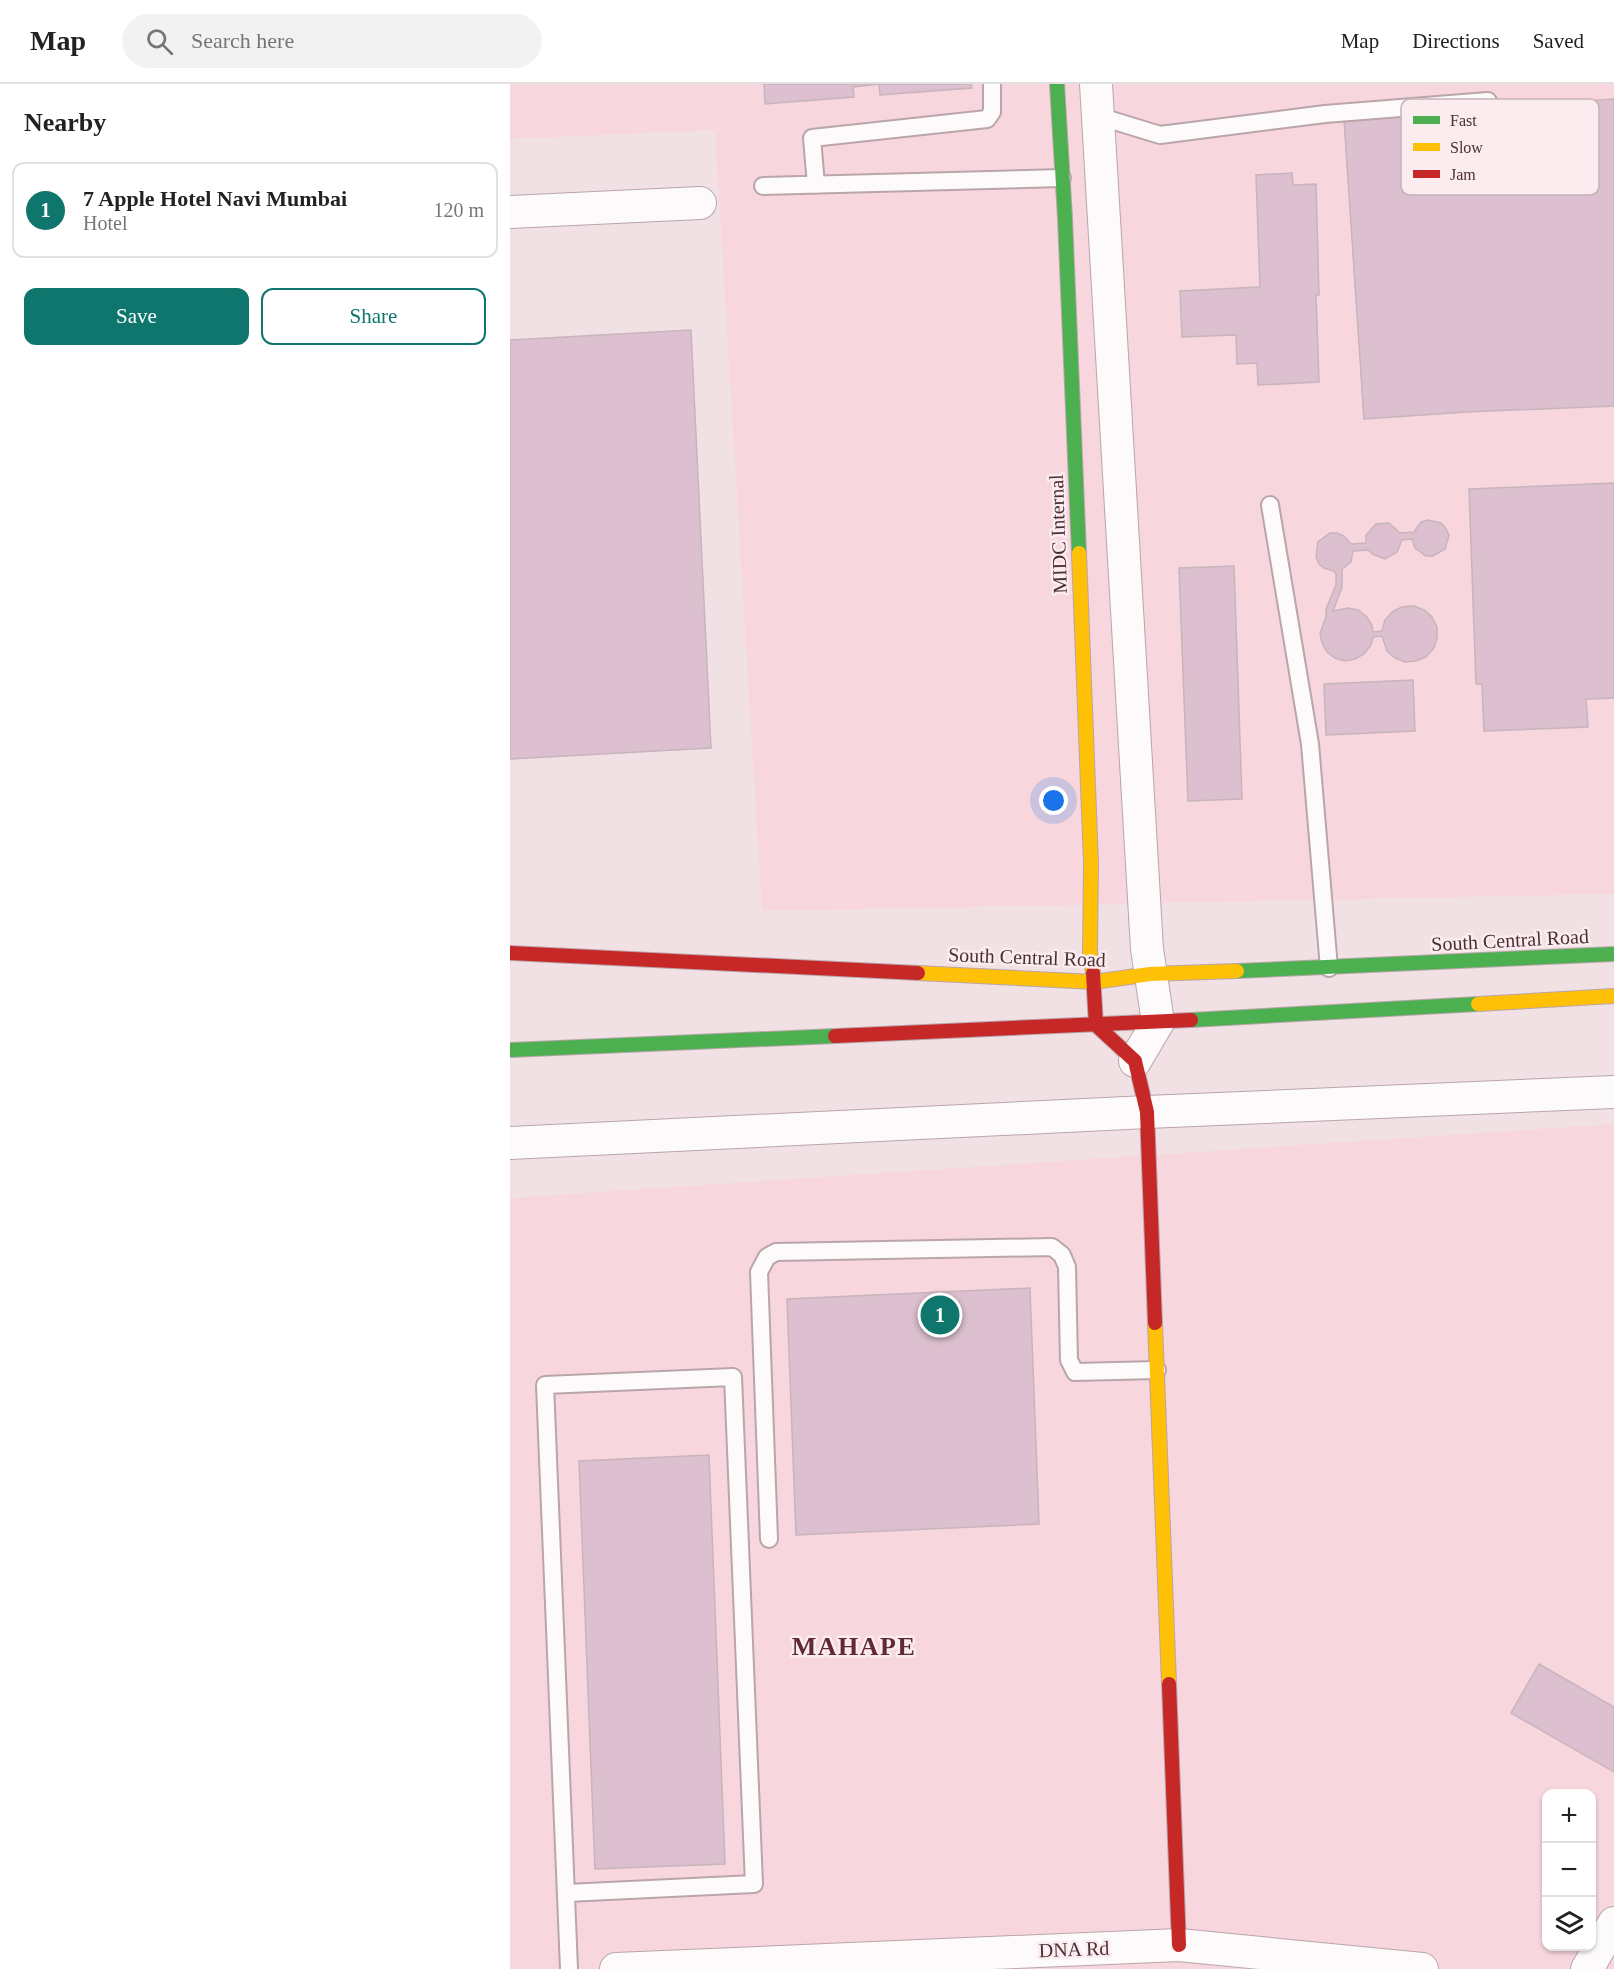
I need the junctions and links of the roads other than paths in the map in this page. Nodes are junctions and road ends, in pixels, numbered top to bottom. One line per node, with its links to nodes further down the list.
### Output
1 (992, 84): 7 (lane)
2 (1058, 84): 6 (main road, MIDC Internal)
3 (1096, 84): 5 (street)
4 (1401, 108): 5 (lane)
5 (1098, 116): 15 (street)
6 (1062, 178): 7 (lane); 16 (main road, MIDC Internal)
7 (816, 185): 8 (lane)
8 (763, 186)
9 (700, 203): 10 (street)
10 (510, 212)
11 (1270, 505): 14 (lane)
12 (510, 953): 16 (main road, South Central Road)
13 (1614, 954): 14 (main road, South Central Road)
14 (1329, 968): 15 (main road, South Central Road)
15 (1150, 974): 16 (main road, South Central Road); 18 (street)
16 (1094, 982): 19 (main road, MIDC Internal)
17 (1614, 996): 18 (main road)
18 (1158, 1022): 19 (main road); 21 (street)
19 (1096, 1025): 20 (main road); 21 (main road)
20 (510, 1050)
21 (1135, 1061): 23 (main road)
22 (1614, 1092): 23 (street)
23 (1147, 1112): 24 (street); 25 (main road)
24 (510, 1143)
25 (1157, 1370): 26 (lane); 29 (main road)
26 (769, 1539)
27 (567, 1893): 27 (lane); 31 (lane)
28 (1614, 1923): 34 (street)
29 (1179, 1945): 30 (street, DNA Rd); 33 (street, DNA Rd)
30 (660, 1968): 32 (street, DNA Rd)
31 (569, 1969)
32 (616, 1969)
33 (1422, 1969)
34 (1587, 1969)

